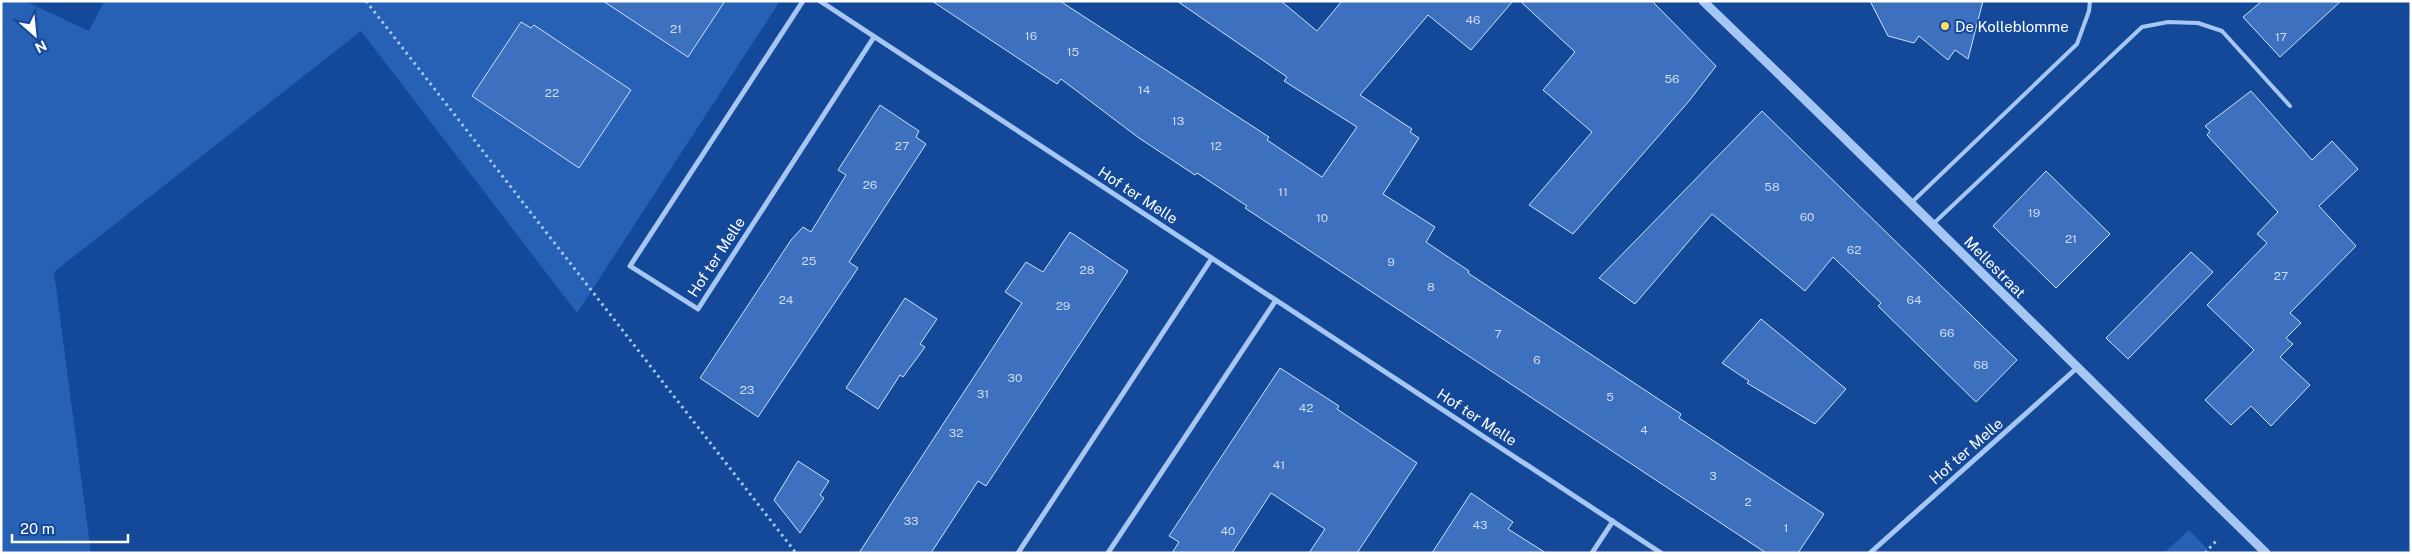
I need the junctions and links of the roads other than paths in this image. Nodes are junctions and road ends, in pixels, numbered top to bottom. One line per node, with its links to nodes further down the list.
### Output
1 (803, 1): 5 (street, Hof ter Melle)
2 (820, 1): 5 (street, Hof ter Melle)
3 (1702, 1): 7 (street, Mellestraat)
4 (2090, 1): 7 (lane)
5 (874, 37): 9 (street, Hof ter Melle)
6 (2290, 106): 8 (lane)
7 (1911, 203): 8 (street, Mellestraat)
8 (1932, 224): 11 (street, Mellestraat)
9 (1212, 258): 10 (street, Hof ter Melle); 13 (street)
10 (1276, 300): 12 (street, Hof ter Melle); 14 (street)
11 (2078, 367): 17 (street, Hof ter Melle); 18 (street, Mellestraat)
12 (1613, 521): 15 (street); 16 (street, Hof ter Melle)
13 (1018, 553)
14 (1108, 553)
15 (1592, 553)
16 (1661, 553)
17 (1870, 553)
18 (2266, 553)

